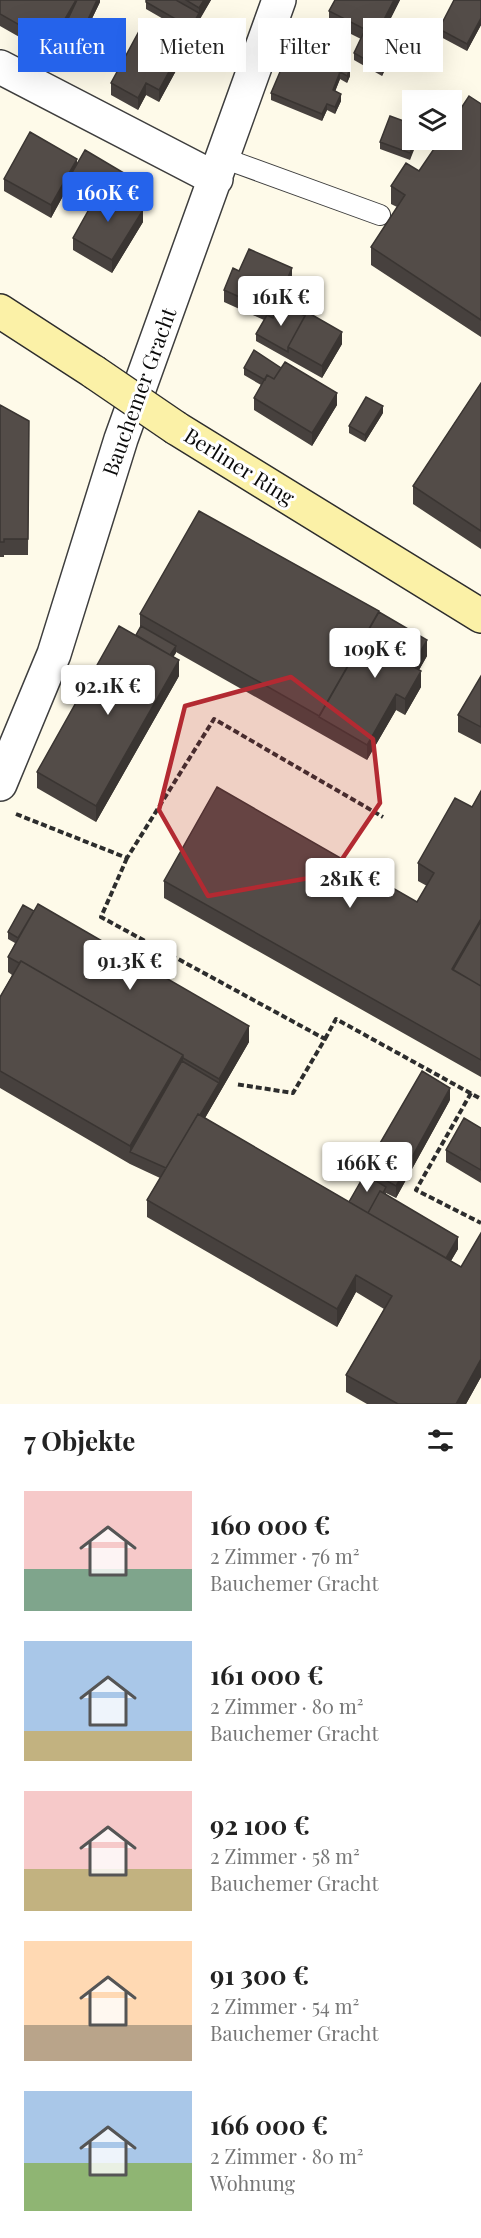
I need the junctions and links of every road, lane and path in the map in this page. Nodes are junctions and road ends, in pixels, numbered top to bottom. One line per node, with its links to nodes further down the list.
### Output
1 (279, 0): 3 (street, Bauchemer Gracht)
2 (0, 67): 3 (street)
3 (220, 169): 4 (lane); 7 (street, Bauchemer Gracht)
4 (380, 215)
5 (0, 311): 6 (main road, Berliner Ring, bridge)
6 (481, 616)
7 (0, 784)
8 (383, 817): 10 (path)
9 (28, 818): 10 (path)
10 (127, 858): 11 (path)
11 (325, 1039): 12 (path); 13 (path)
12 (235, 1084)
13 (471, 1093): 14 (path); 15 (path)
14 (481, 1099)
15 (481, 1223)

